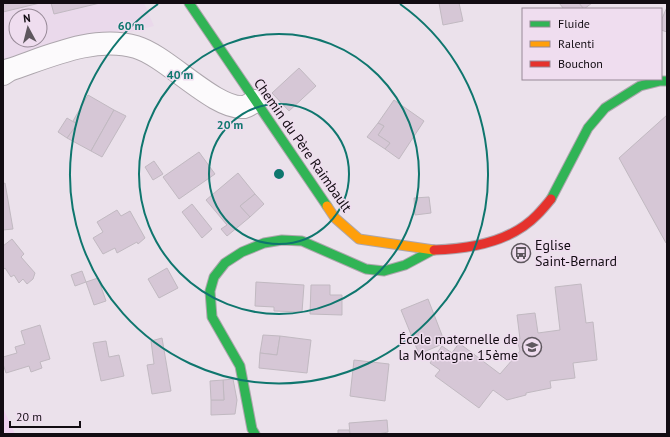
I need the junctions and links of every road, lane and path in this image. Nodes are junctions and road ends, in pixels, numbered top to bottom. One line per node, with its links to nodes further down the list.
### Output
1 (189, 3): 4 (street, Chemin du Père Raimbault)
2 (3, 74): 4 (street)
3 (667, 81): 5 (street, Chemin du Père Raimbault)
4 (255, 101): 5 (street, Chemin du Père Raimbault)
5 (433, 250): 6 (street)
6 (254, 434)

